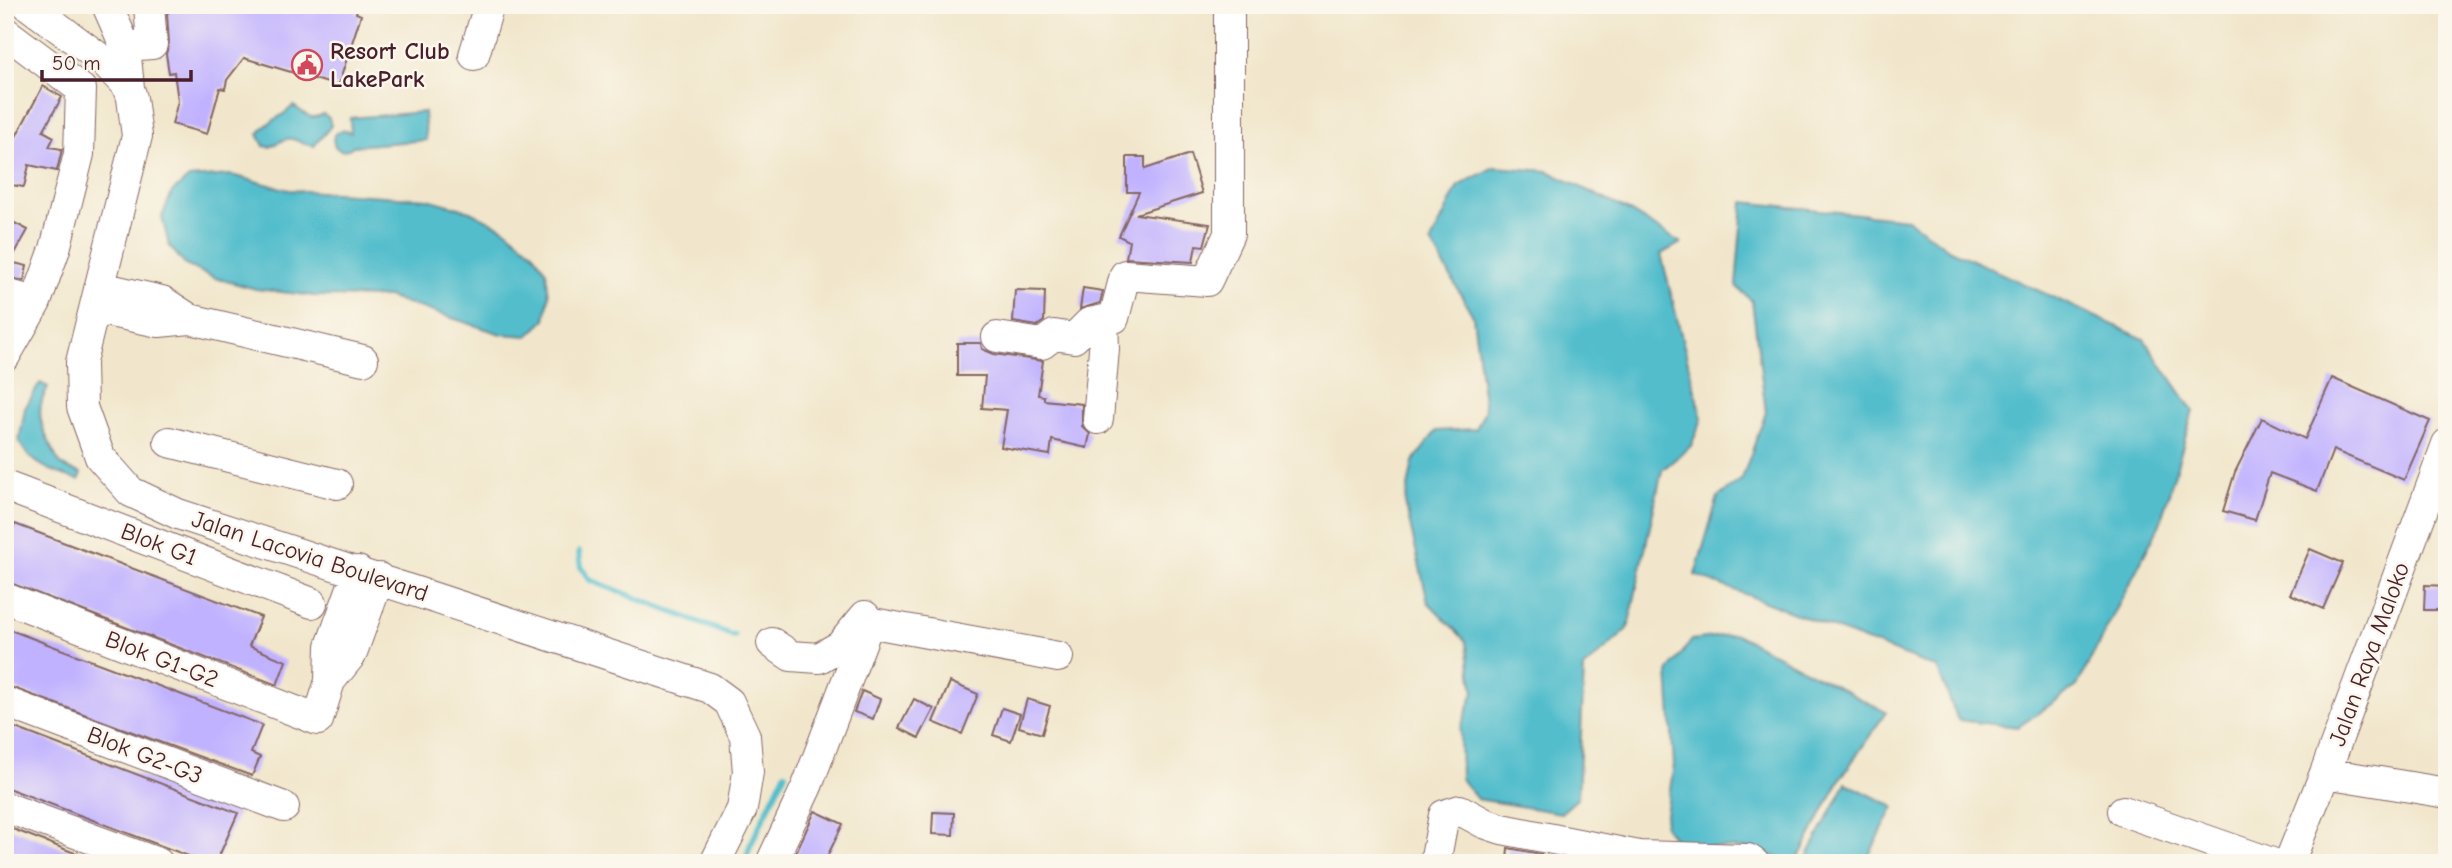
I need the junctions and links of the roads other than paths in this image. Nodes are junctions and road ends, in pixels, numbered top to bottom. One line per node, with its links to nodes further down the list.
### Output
1 (27, 5): 9 (street)
2 (107, 5): 7 (street, Jalan Lacovia Boulevard)
3 (489, 5): 8 (street)
4 (1229, 5): 13 (street)
5 (155, 13): 7 (street)
6 (5, 32): 12 (street)
7 (125, 46): 9 (street, Jalan Lacovia Boulevard)
8 (474, 55)
9 (129, 88): 11 (street, Jalan Lacovia Boulevard)
10 (5, 294): 12 (street)
11 (98, 298): 16 (street); 22 (street, Jalan Lacovia Boulevard)
12 (36, 302): 15 (street)
13 (1103, 320): 14 (street); 17 (street)
14 (997, 337)
15 (5, 356)
16 (363, 360)
17 (1098, 419)
18 (169, 442): 20 (street)
19 (2447, 444): 29 (street, Jalan Raya Maloko)
20 (337, 484)
21 (5, 486): 24 (street, Blok G1)
22 (368, 575): 23 (street, Blok G1-G2); 35 (street, Jalan Lacovia Boulevard)
23 (5, 598)
24 (312, 603)
25 (873, 623): 26 (street); 27 (street); 36 (street)
26 (772, 643)
27 (1058, 657)
28 (5, 702): 32 (street, Blok G2-G3)
29 (2325, 773): 30 (street); 40 (street, Jalan Raya Maloko)
30 (2447, 793)
31 (5, 807): 34 (street)
32 (284, 807)
33 (2123, 811): 39 (street)
34 (159, 863)
35 (715, 863)
36 (771, 863)
37 (1435, 863): 38 (street)
38 (1754, 863)
39 (2272, 863)
40 (2289, 863)

